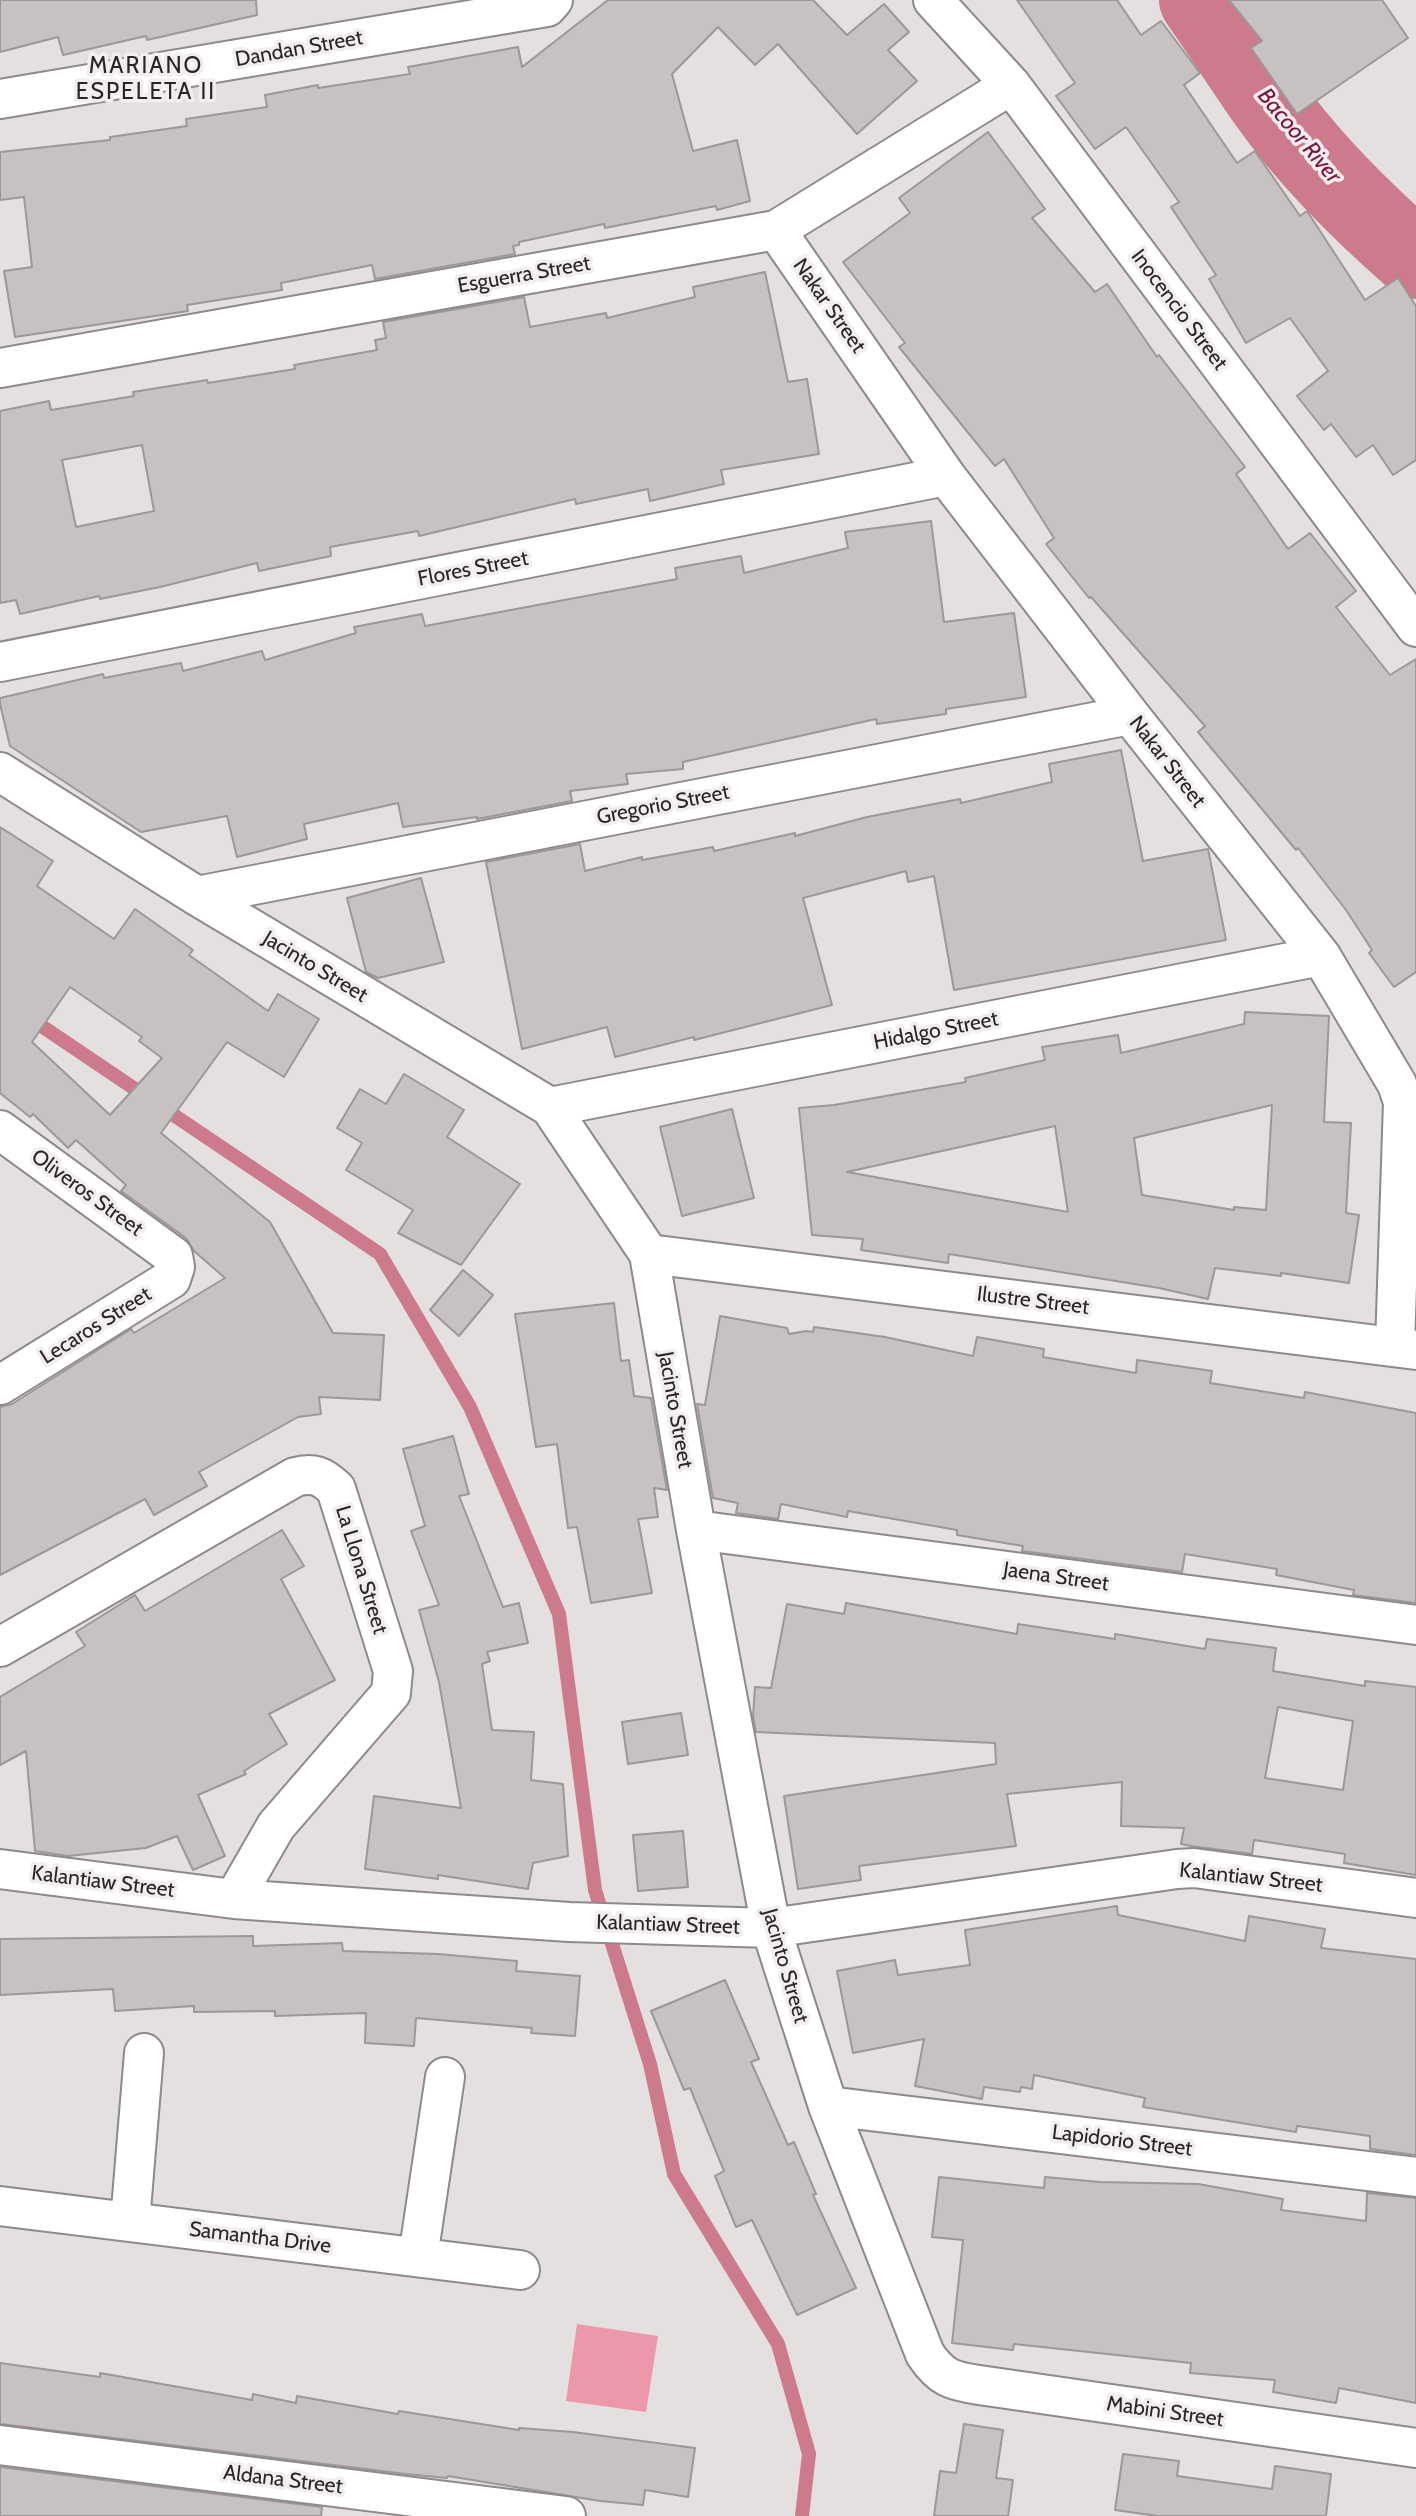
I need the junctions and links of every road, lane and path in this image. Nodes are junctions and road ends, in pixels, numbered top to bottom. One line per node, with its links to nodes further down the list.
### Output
1 (553, 0): 4 (street, Dandan Street)
2 (933, 0): 3 (street, Inocencio Street)
3 (1011, 85): 5 (street, Esguerra Street); 8 (street, Inocencio Street)
4 (0, 99)
5 (776, 230): 6 (street, Esguerra Street); 7 (street, Nakar Street)
6 (0, 368)
7 (946, 476): 9 (street, Flores Street); 10 (street, Nakar Street)
8 (1416, 627)
9 (0, 663)
10 (1130, 715): 12 (street, Gregorio Street); 13 (street, Nakar Street)
11 (0, 772): 12 (street, Jacinto Street)
12 (197, 896): 14 (street, Jacinto Street)
13 (1321, 956): 14 (street, Hidalgo Street); 18 (street, Nakar Street)
14 (550, 1107): 16 (street, Jacinto Street)
15 (3, 1137): 17 (street, Oliveros Street)
16 (649, 1254): 18 (street, Ilustre Street); 20 (street, Jacinto Street)
17 (173, 1256): 19 (street, Lecaros Street)
18 (1405, 1348)
19 (0, 1385)
20 (696, 1530): 21 (street, Jaena Street); 26 (street, Jacinto Street)
21 (1416, 1625)
22 (0, 1647): 25 (street, La Llona Street)
23 (0, 1868): 25 (street, Kalantiaw Street)
24 (1416, 1898): 26 (street, Kalantiaw Street)
25 (234, 1899): 26 (street, Kalantiaw Street)
26 (771, 1928): 29 (street, Jacinto Street)
27 (144, 2053): 32 (street)
28 (445, 2077): 33 (street)
29 (828, 2105): 30 (street, Lapidorio Street); 35 (street, Jacinto Street)
30 (1416, 2176)
31 (0, 2206): 32 (street, Samantha Drive)
32 (130, 2222): 33 (street, Samantha Drive)
33 (418, 2257): 34 (street, Samantha Drive)
34 (520, 2270)
35 (925, 2354): 37 (street, Mabini Street)
36 (0, 2445): 38 (street, Aldana Street)
37 (1416, 2448)
38 (566, 2516)

